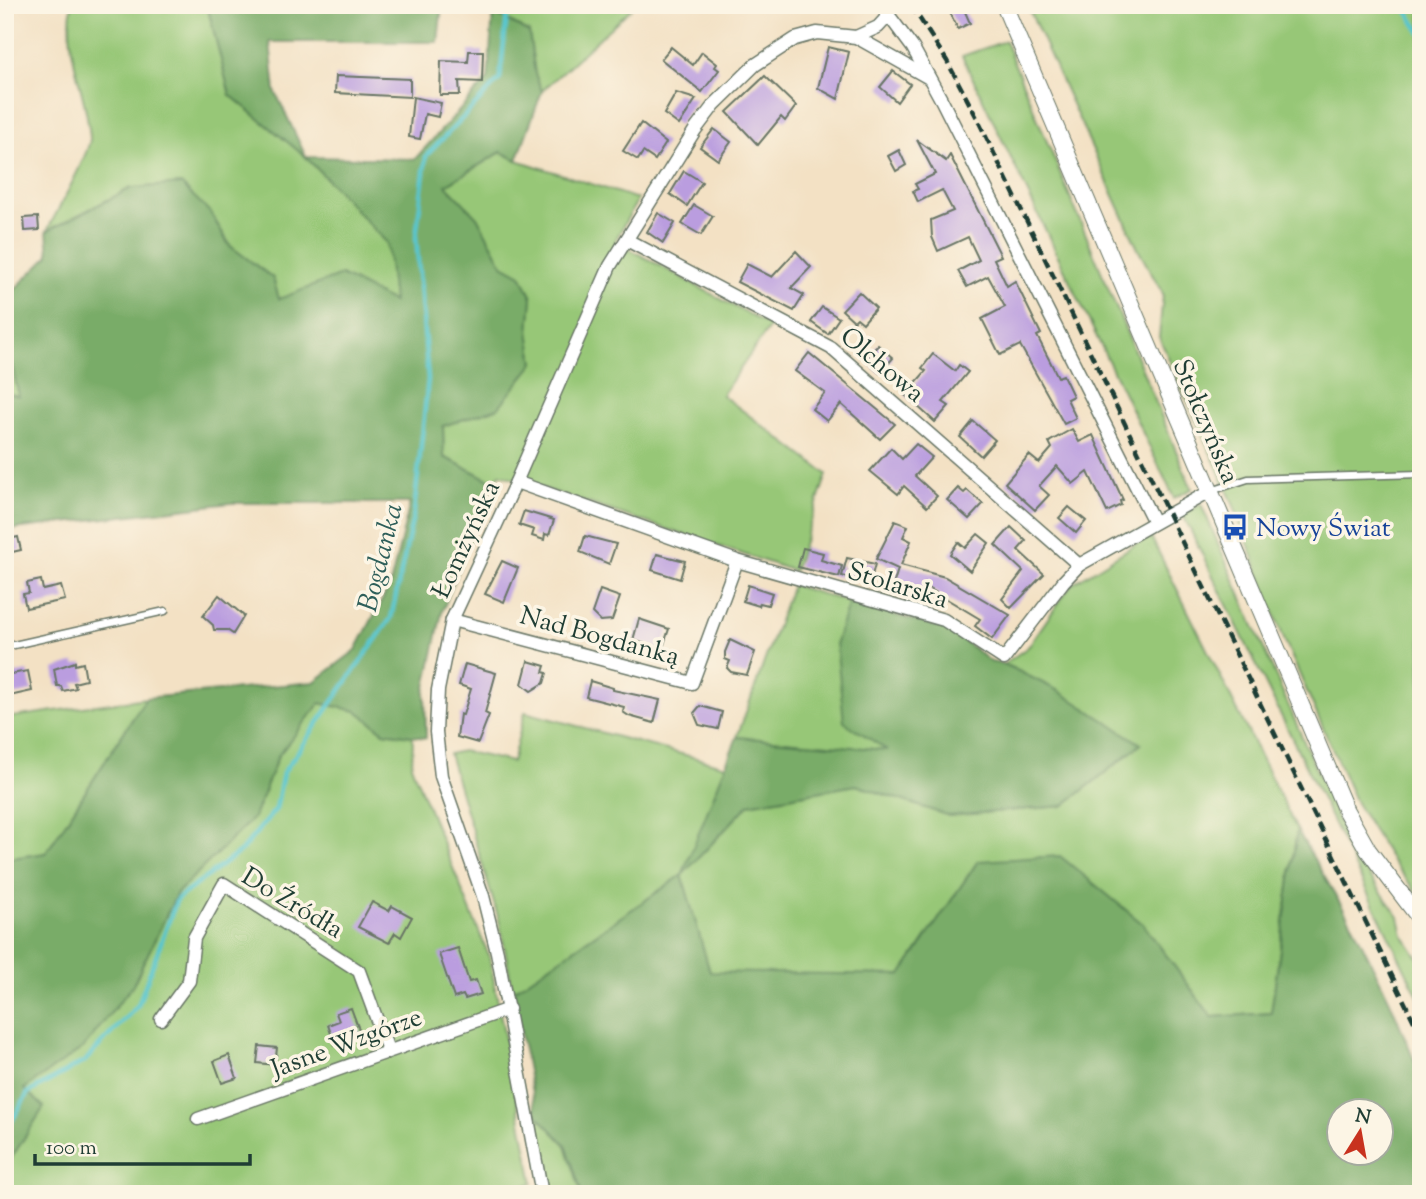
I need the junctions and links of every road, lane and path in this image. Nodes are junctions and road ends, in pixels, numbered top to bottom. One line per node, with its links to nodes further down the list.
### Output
1 (1004, 5): 8 (street, Stołczyńska)
2 (885, 10): 3 (street); 4 (street)
3 (856, 37): 4 (street, Łomżyńska); 5 (street, Łomżyńska)
4 (929, 78): 9 (street)
5 (627, 240): 7 (street, Łomżyńska); 11 (street, Olchowa)
6 (1421, 474): 8 (lane)
7 (516, 482): 10 (street, Stolarska); 13 (street, Łomżyńska)
8 (1209, 492): 9 (street, Stolarska); 15 (street, Stołczyńska)
9 (1154, 522): 11 (street, Stolarska)
10 (737, 561): 11 (street, Stolarska); 13 (street, Nad Bogdanką)
11 (1079, 565)
12 (164, 611): 14 (lane)
13 (452, 620): 16 (street, Łomżyńska)
14 (5, 647)
15 (1421, 920)
16 (509, 1009): 18 (street, Jasne Wzgórze); 20 (street, Łomżyńska)
17 (161, 1019): 18 (street, Do Źródła)
18 (388, 1050): 19 (street, Jasne Wzgórze)
19 (198, 1119)
20 (542, 1194)

